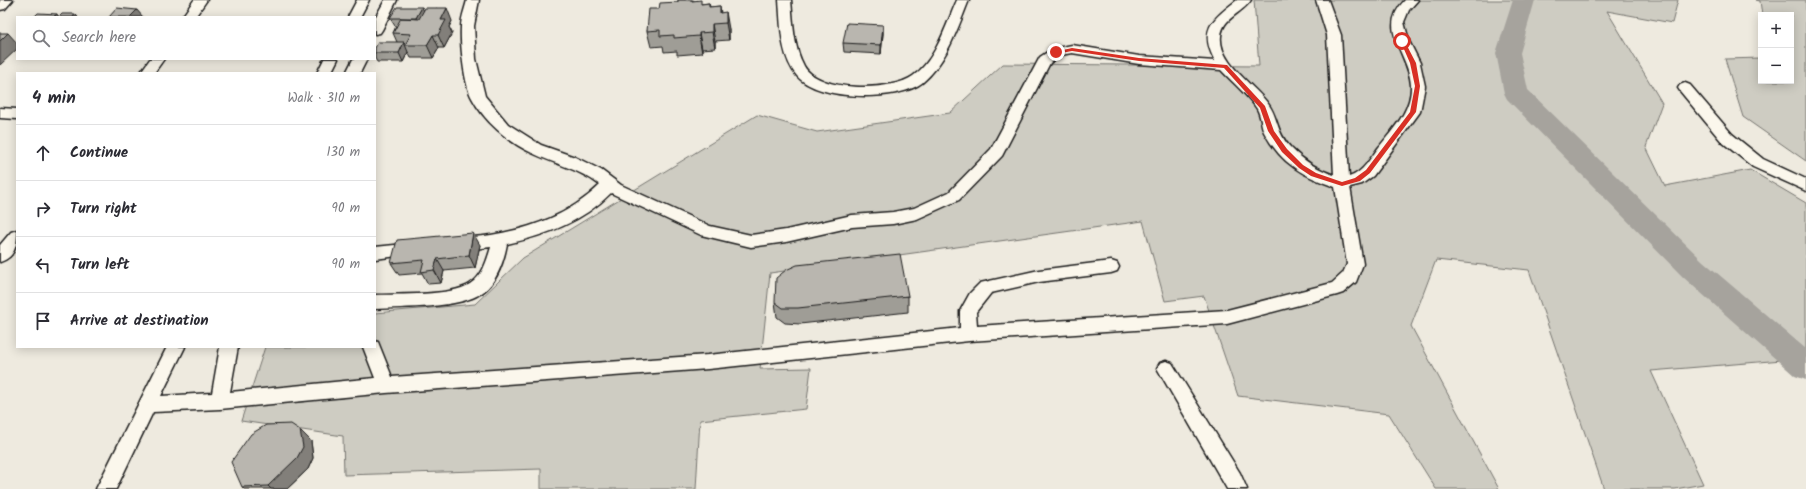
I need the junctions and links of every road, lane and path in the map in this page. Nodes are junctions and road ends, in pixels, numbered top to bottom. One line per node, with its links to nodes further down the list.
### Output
1 (7, 0): 11 (street)
2 (201, 0): 12 (street)
3 (363, 0): 13 (street)
4 (390, 0): 14 (street)
5 (473, 0): 26 (street)
6 (785, 0): 7 (street)
7 (963, 0)
8 (1245, 0): 18 (street)
9 (1322, 0): 25 (street)
10 (1412, 0): 25 (street)
11 (0, 6)
12 (189, 16)
13 (355, 16)
14 (376, 28)
15 (156, 60): 19 (street)
16 (331, 60): 20 (street)
17 (360, 60): 21 (street)
18 (1225, 66): 25 (street); 26 (street)
19 (148, 72)
20 (325, 72)
21 (354, 72)
22 (1685, 88): 27 (street)
23 (0, 113): 24 (street)
24 (16, 114)
25 (1342, 184): 34 (street)
26 (610, 185): 29 (street)
27 (1806, 185)
28 (16, 237): 31 (street)
29 (500, 240): 30 (street); 33 (street)
30 (376, 255)
31 (0, 256)
32 (1111, 266): 34 (street)
33 (376, 302)
34 (969, 334): 39 (street)
35 (175, 348): 41 (street)
36 (229, 348): 40 (street)
37 (372, 348): 39 (street)
38 (1166, 368): 43 (street)
39 (386, 385): 40 (street)
40 (220, 402): 41 (street)
41 (147, 404): 42 (street)
42 (106, 489)
43 (1237, 489)

